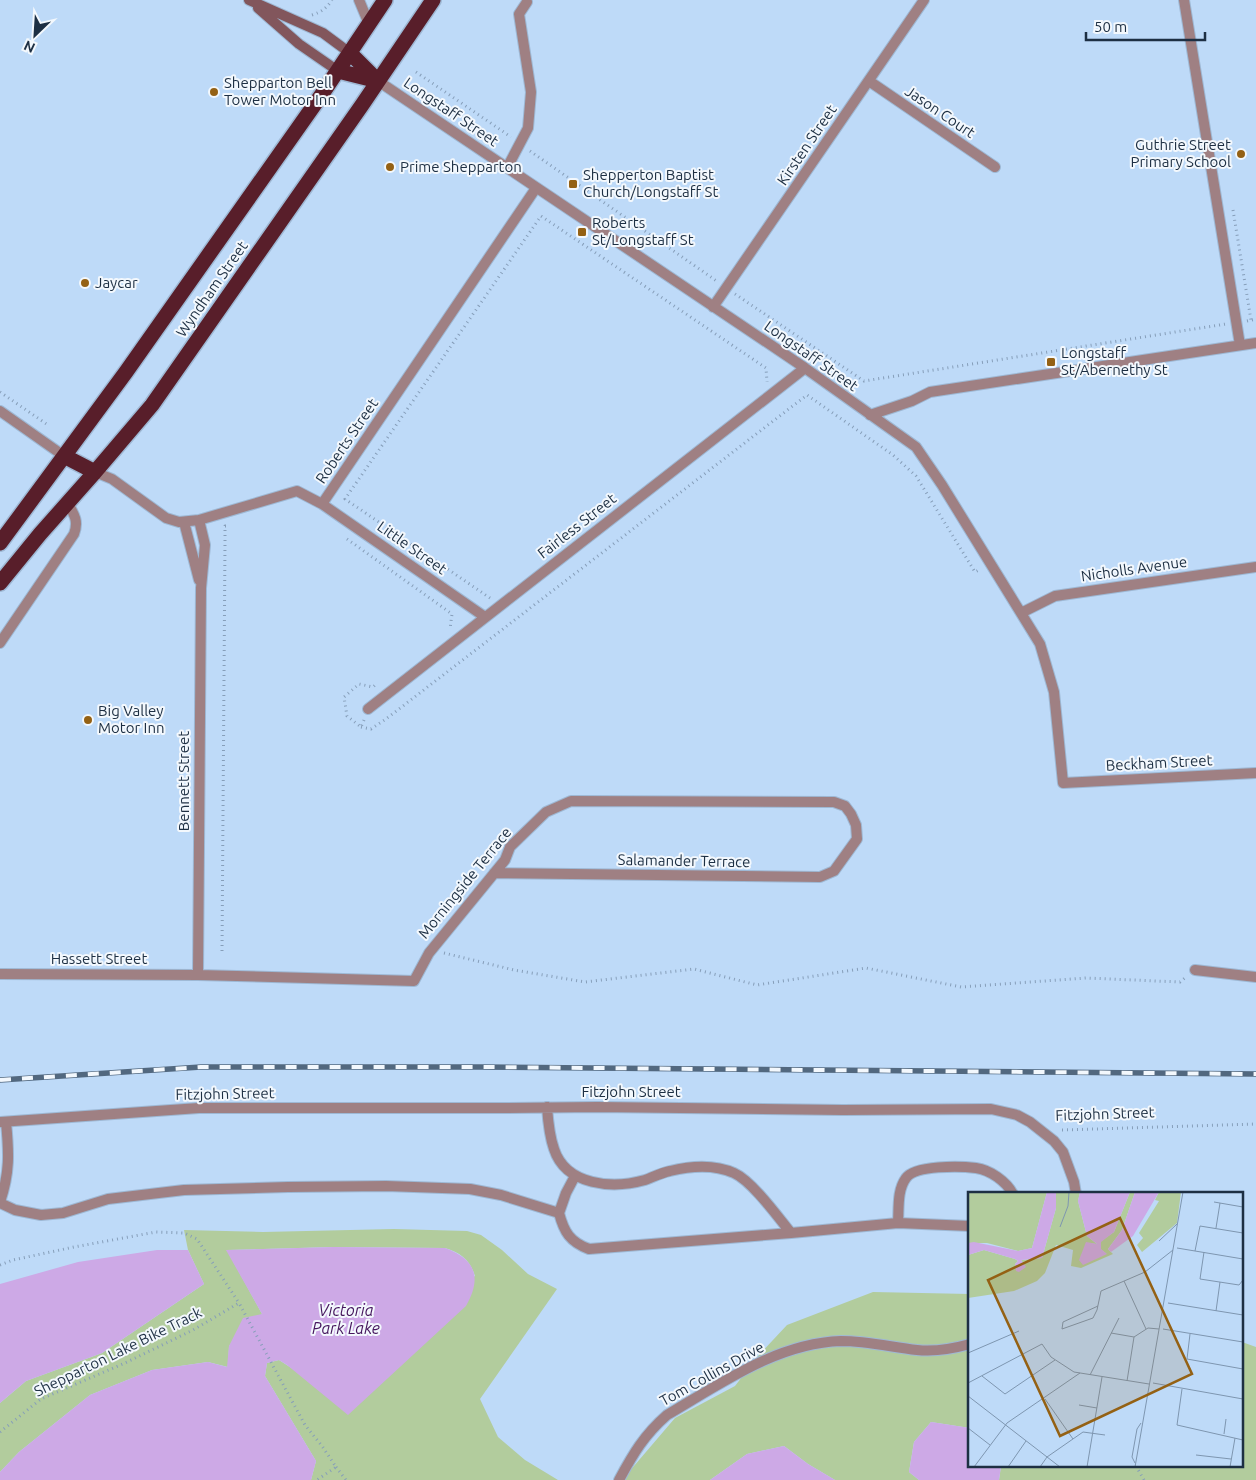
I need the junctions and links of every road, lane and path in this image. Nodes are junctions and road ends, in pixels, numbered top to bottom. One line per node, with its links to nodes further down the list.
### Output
1 (249, 0): 9 (street); 12 (street)
2 (332, 0): 9 (path)
3 (359, 0): 10 (street)
4 (385, 0): 10 (highway, Wyndham Street)
5 (433, 0): 14 (highway, Wyndham Street)
6 (924, 0): 15 (street, Kirsten Street)
7 (1184, 0): 23 (street)
8 (527, 2): 16 (street)
9 (292, 20): 11 (street)
10 (368, 24): 11 (highway, Wyndham Street)
11 (350, 53): 12 (highway, Wyndham Street); 14 (highway)
12 (338, 71): 14 (highway); 32 (highway, Wyndham Street)
13 (416, 72): 16 (path)
14 (378, 81): 18 (street, Longstaff Street); 33 (highway, Wyndham Street)
15 (869, 81): 17 (street, Jason Court); 20 (street, Kirsten Street)
16 (520, 144): 18 (street); 20 (path)
17 (995, 167)
18 (507, 168): 19 (street, Longstaff Street)
19 (536, 188): 21 (street, Longstaff Street); 35 (street, Roberts Street)
20 (727, 288): 21 (street, Kirsten Street); 23 (path)
21 (713, 307): 26 (street, Longstaff Street)
22 (1256, 319): 23 (path)
23 (1236, 322): 25 (street)
24 (1256, 343): 25 (street)
25 (1240, 345): 30 (street)
26 (805, 368): 30 (street, Longstaff Street); 49 (street, Fairless Street)
27 (760, 388): 46 (path)
28 (0, 392): 31 (path)
29 (0, 411): 32 (street)
30 (870, 415): 41 (street, Longstaff Street)
31 (48, 425)
32 (64, 456): 33 (highway); 40 (highway, Wyndham Street)
33 (95, 472): 34 (highway, Wyndham Street); 37 (street, Roberts Street)
34 (67, 502): 43 (highway, Wyndham Street); 52 (street)
35 (322, 504): 36 (street, Roberts Street); 47 (street, Little Street)
36 (199, 520): 37 (street, Roberts Street); 44 (street, Bennett Street)
37 (184, 522): 44 (street, Bennett Street)
38 (234, 524): 60 (path)
39 (340, 534): 50 (path)
40 (0, 544)
41 (990, 564): 48 (street, Longstaff Street); 55 (path)
42 (1256, 567): 48 (street, Nicholls Avenue)
43 (0, 583)
44 (201, 588): 64 (street, Bennett Street)
45 (497, 592): 46 (path)
46 (490, 598): 47 (path)
47 (475, 610): 49 (street, Little Street); 50 (path)
48 (1021, 613): 57 (street, Longstaff Street)
49 (485, 617): 54 (street, Fairless Street)
50 (450, 628): 51 (path)
51 (443, 634)
52 (0, 643)
53 (381, 681): 55 (path)
54 (368, 708): 55 (path)
55 (361, 727)
56 (1256, 773): 57 (street, Beckham Street)
57 (1063, 783)
58 (857, 839): 59 (street, Salamander Terrace); 59 (street, Morningside Terrace)
59 (494, 873): 61 (street, Morningside Terrace)
60 (222, 951)
61 (429, 953): 62 (path); 64 (street, Morningside Terrace)
62 (1195, 970): 65 (street)
63 (0, 974): 64 (street, Hassett Street)
64 (198, 975)
65 (1256, 977)
66 (547, 1107): 67 (street, Fitzjohn Street); 69 (street, Fitzjohn Street); 70 (street)
67 (3, 1122): 73 (street)
68 (1256, 1124): 69 (path, Fitzjohn Street)
69 (1043, 1131): 72 (street)
70 (575, 1176): 74 (street); 77 (street)
71 (1011, 1192): 75 (street)
72 (1076, 1192)
73 (0, 1202): 74 (street)
74 (559, 1213): 77 (street)
75 (898, 1223): 76 (street); 77 (street)
76 (968, 1226)
77 (791, 1233)
78 (0, 1265): 79 (path)
79 (239, 1303): 81 (path, Shepparton Lake Bike Track); 82 (path)
80 (968, 1345): 86 (street, Tom Collins Drive)
81 (0, 1432)
82 (336, 1468): 84 (path); 85 (path)
83 (1137, 1468): 87 (path)
84 (316, 1480)
85 (346, 1480)
86 (619, 1480)
87 (1144, 1480)

